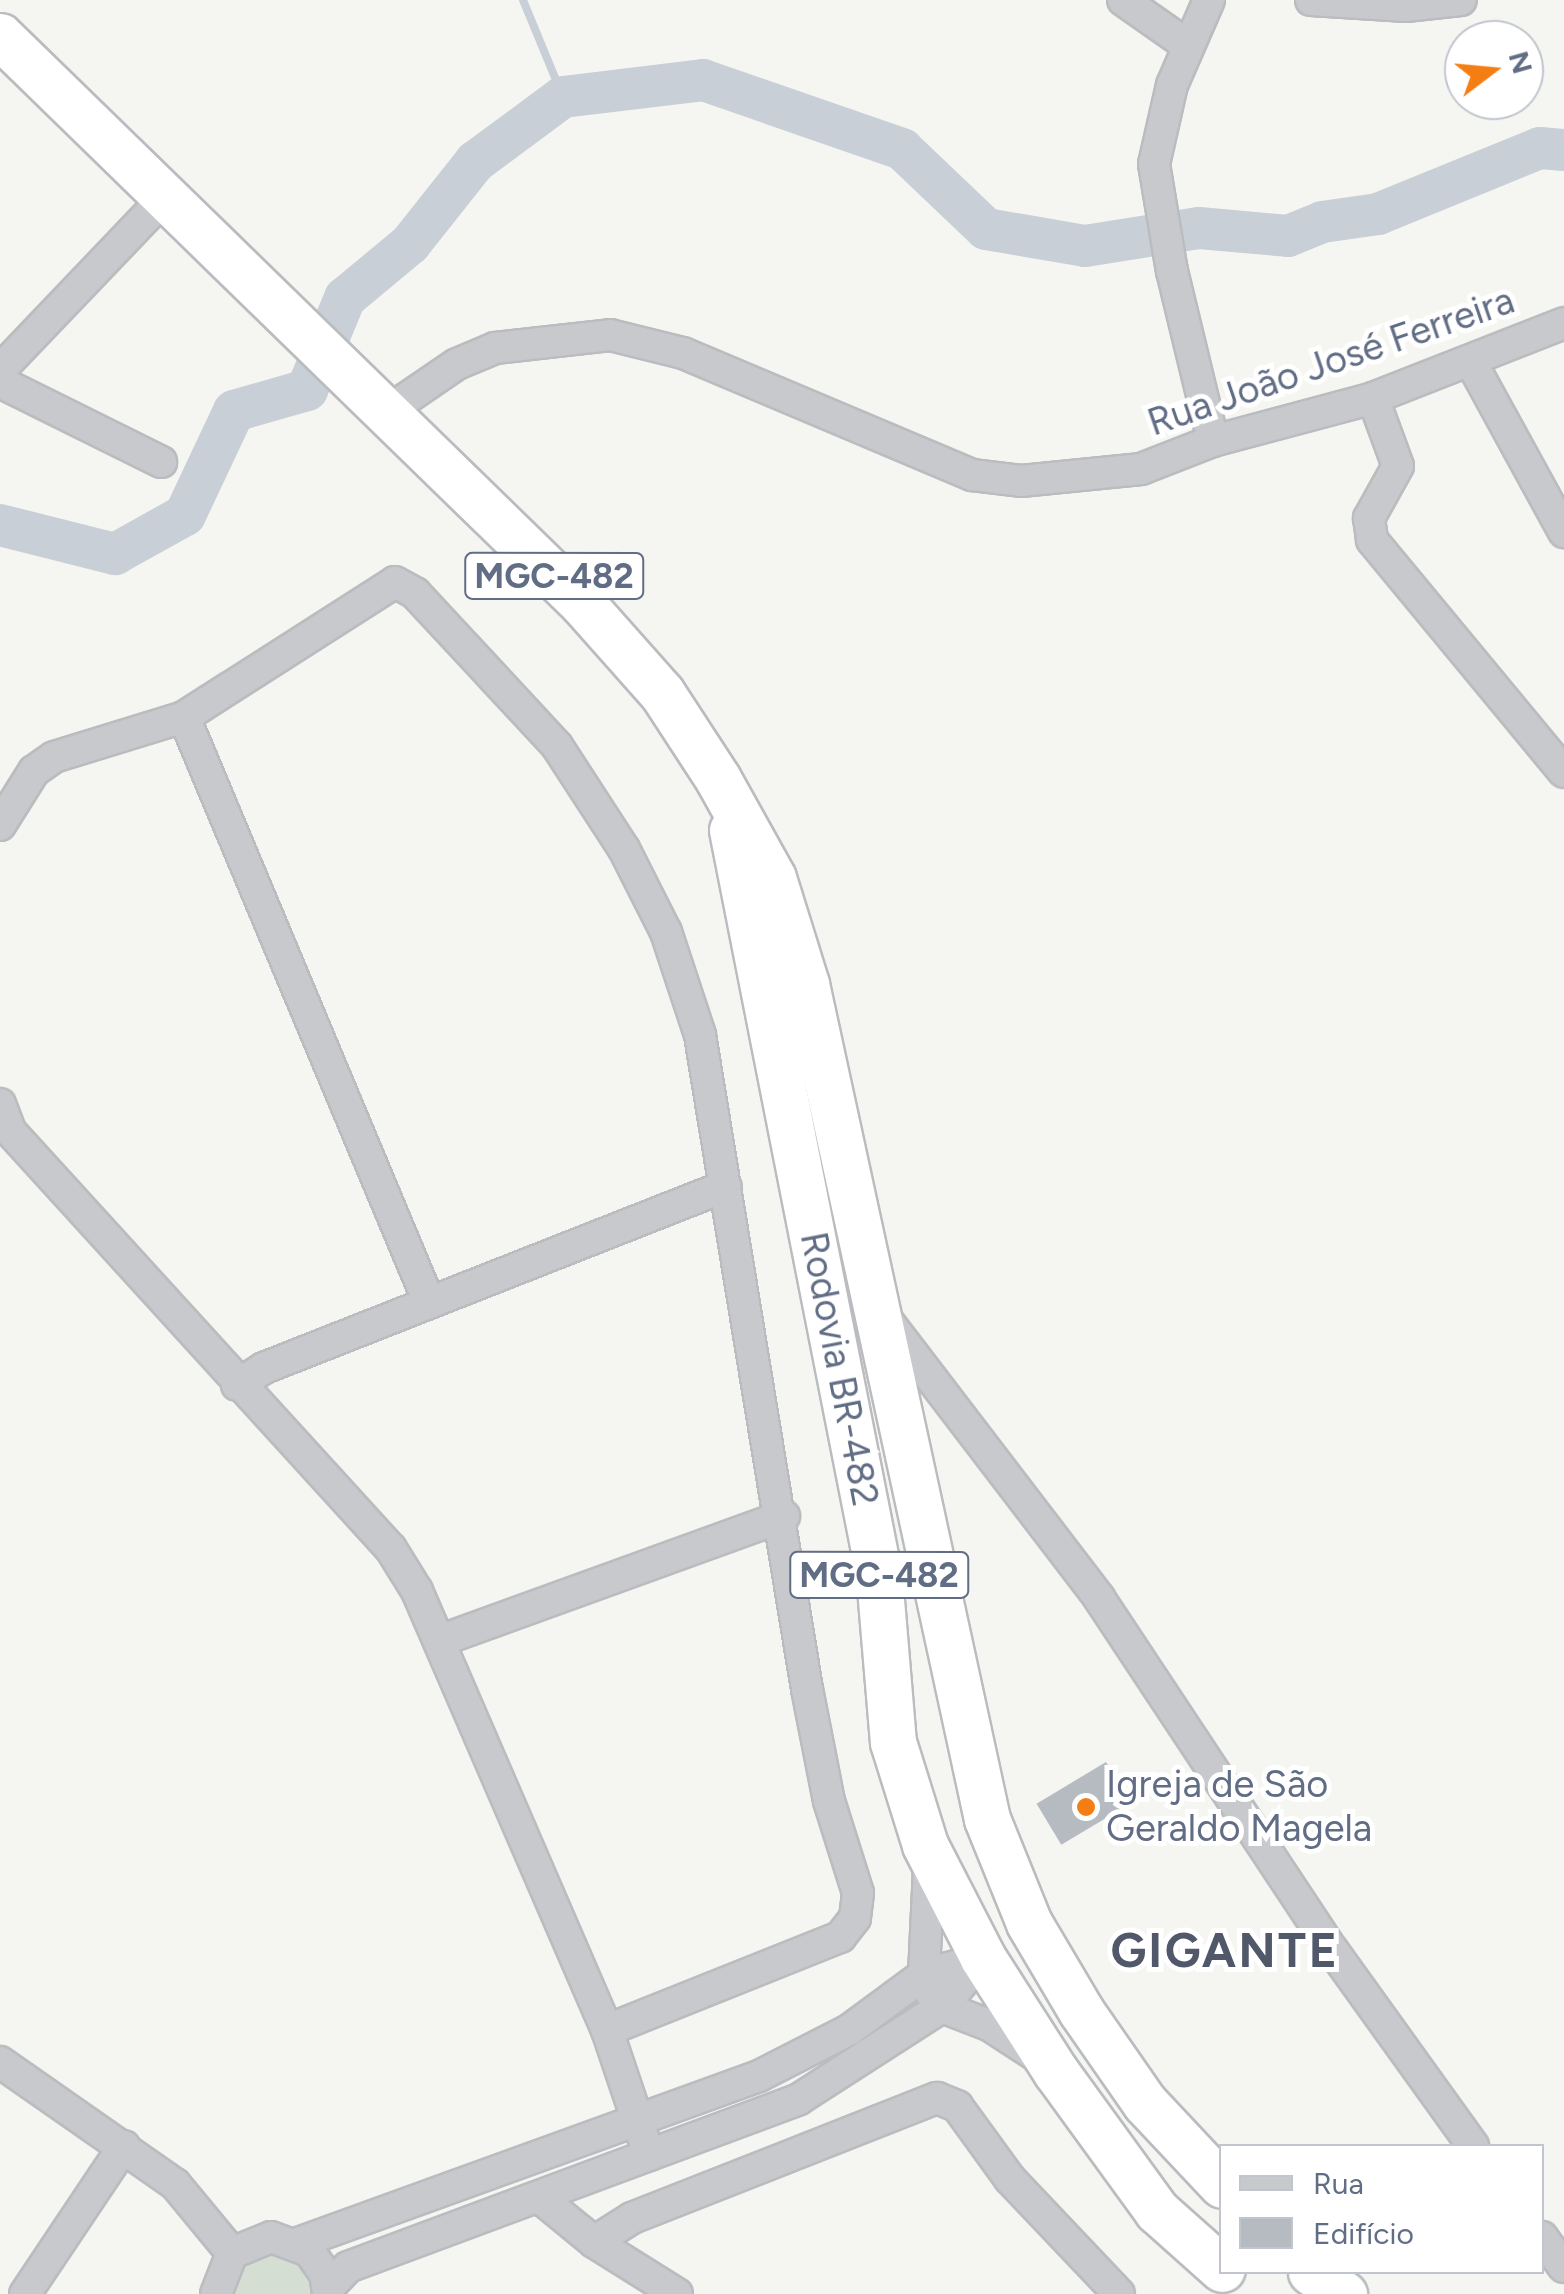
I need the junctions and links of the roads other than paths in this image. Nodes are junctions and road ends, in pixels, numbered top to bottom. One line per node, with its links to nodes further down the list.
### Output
1 (1123, 0): 6 (street)
2 (1210, 0): 6 (street)
3 (1311, 0): 4 (street)
4 (1461, 0)
5 (0, 36): 7 (highway, MGC-482)
6 (1187, 44): 14 (street)
7 (166, 196): 10 (street); 12 (highway, MGC-482)
8 (1564, 323): 9 (street, Rua João José Ferreira)
9 (1470, 362): 13 (street, Rua João José Ferreira); 16 (street)
10 (0, 370)
11 (0, 382): 15 (street)
12 (372, 396): 14 (street, Rua João José Ferreira); 19 (highway, Rodovia BR-482 / MGC-482)
13 (1374, 398): 14 (street, Rua João José Ferreira); 18 (street)
14 (1213, 442)
15 (160, 462)
16 (1564, 532)
17 (184, 718): 20 (street); 22 (street); 23 (street)
18 (1564, 772)
19 (725, 794): 24 (highway, Rodovia BR-482 / MGC-482); 28 (highway, Rodovia BR-482 / MGC-482)
20 (0, 825)
21 (0, 1104): 25 (street)
22 (725, 1186): 23 (street); 26 (street)
23 (428, 1302): 25 (street)
24 (878, 1308): 29 (highway, Rodovia BR-482 / MGC-482); 39 (street)
25 (237, 1385): 27 (street)
26 (784, 1516): 27 (street); 33 (street)
27 (439, 1641): 33 (street)
28 (926, 1845): 30 (highway, Rodovia BR-482 / MGC-482); 31 (street)
29 (1029, 1923): 30 (highway); 42 (highway, Rodovia BR-482 / MGC-482)
30 (984, 1958): 31 (street); 32 (street); 36 (highway, Rodovia BR-482 / MGC-482)
31 (924, 1975): 32 (street); 35 (street)
32 (942, 2007): 36 (street); 37 (street)
33 (607, 2030): 38 (street)
34 (0, 2062): 40 (street)
35 (782, 2066): 37 (street); 38 (street)
36 (1056, 2072): 47 (highway, Rodovia BR-482 / MGC-482)
37 (799, 2099): 41 (street)
38 (634, 2119): 41 (street); 45 (street)
39 (1472, 2144)
40 (124, 2146): 46 (street); 51 (street)
41 (649, 2155): 43 (street)
42 (1219, 2182)
43 (539, 2197): 44 (street); 50 (street)
44 (594, 2242): 53 (street); 54 (street)
45 (298, 2243): 46 (street); 50 (street)
46 (232, 2253): 52 (street)
47 (1219, 2266)
48 (1228, 2274): 55 (highway, Rodovia BR-482 / MGC-482)
49 (1314, 2274): 56 (highway)
50 (328, 2291)
51 (25, 2294)
52 (216, 2294)
53 (677, 2294)
54 (1119, 2294)
55 (1250, 2294)
56 (1344, 2294)

